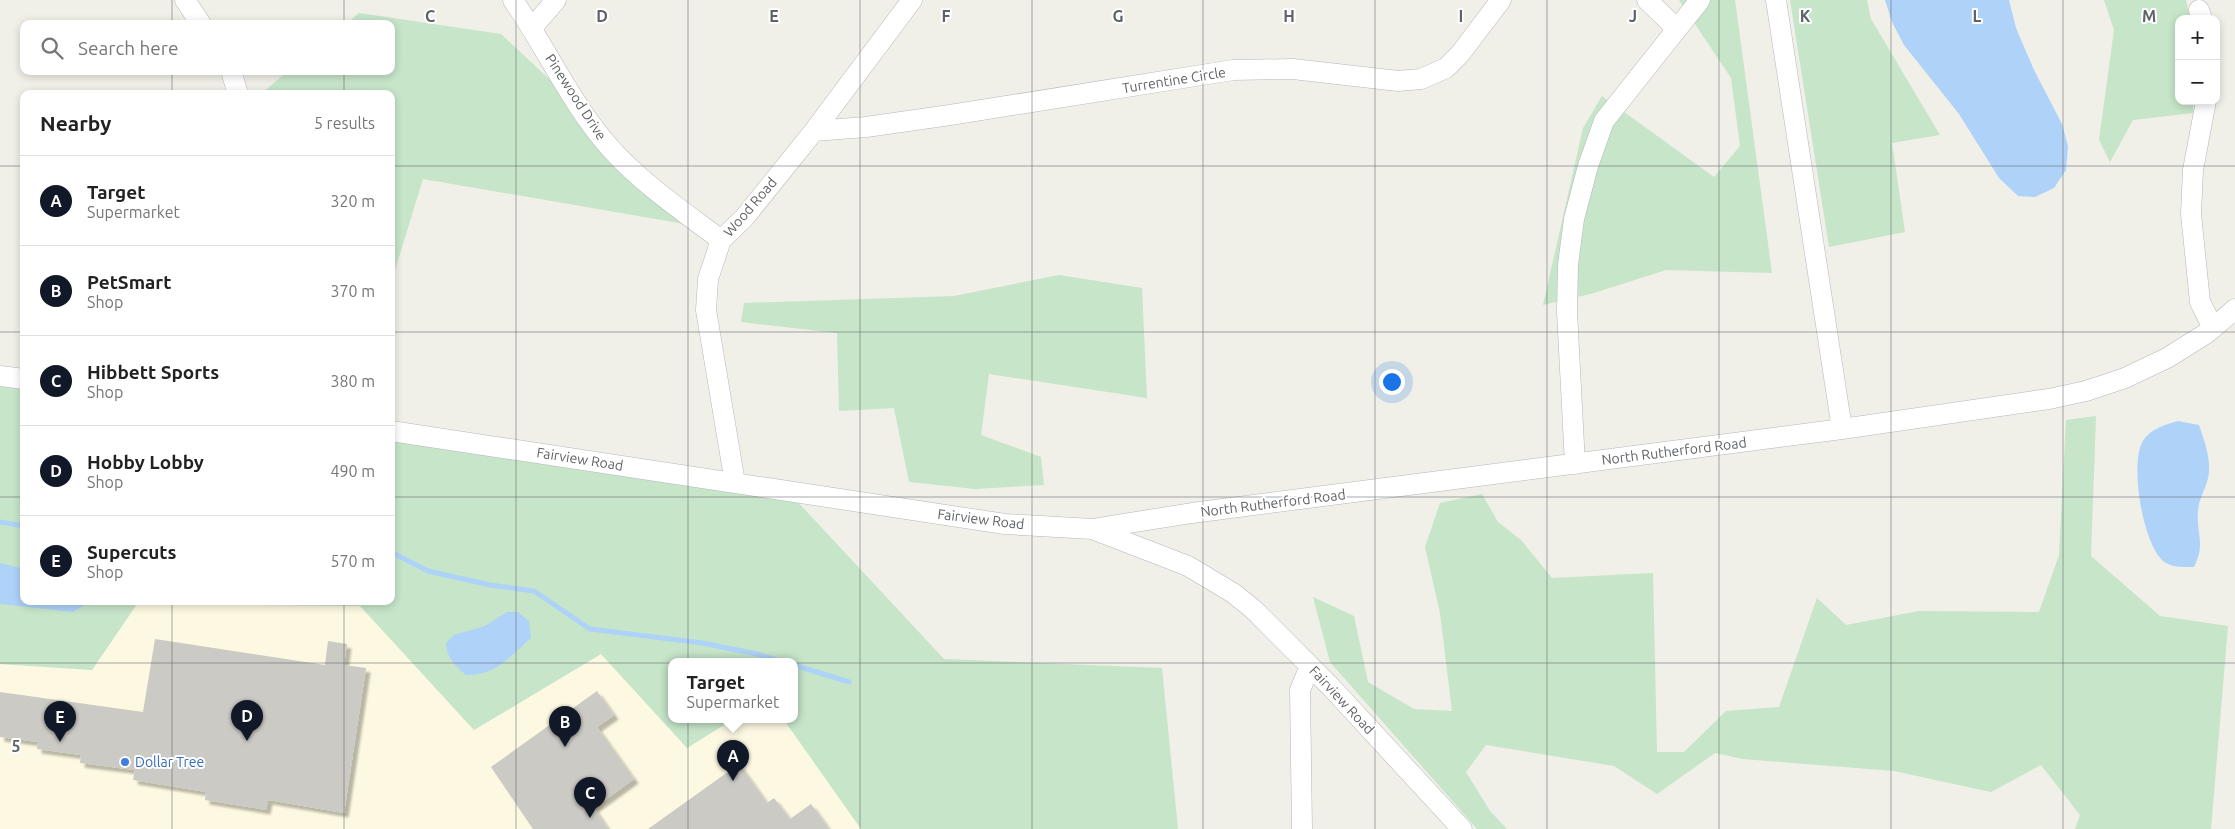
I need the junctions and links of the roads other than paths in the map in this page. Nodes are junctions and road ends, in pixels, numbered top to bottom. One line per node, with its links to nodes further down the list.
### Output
1 (185, 0): 9 (street)
2 (513, 0): 10 (street, Pinewood Drive)
3 (556, 0): 10 (street)
4 (912, 0): 15 (street, Wood Road)
5 (1501, 0): 15 (street, Turrentine Circle)
6 (1647, 0): 11 (street)
7 (1700, 0): 11 (street)
8 (1776, 0): 21 (street)
9 (198, 20)
10 (532, 28): 16 (street, Pinewood Drive)
11 (1677, 29): 23 (street)
12 (232, 75): 13 (street)
13 (237, 90)
14 (2205, 105): 18 (street)
15 (814, 131): 16 (street, Wood Road)
16 (721, 240): 24 (street, Wood Road)
17 (2235, 309): 18 (street, North Rutherford Road)
18 (2213, 328): 21 (street, North Rutherford Road)
19 (0, 376): 20 (street)
20 (20, 379)
21 (1842, 429): 23 (street, North Rutherford Road)
22 (395, 432): 24 (street, Fairview Road)
23 (1575, 464): 25 (street, North Rutherford Road)
24 (735, 483): 25 (street, Fairview Road)
25 (1092, 529): 26 (street, Fairview Road)
26 (1310, 666): 27 (street); 28 (street, Fairview Road)
27 (1302, 829)
28 (1462, 829)

